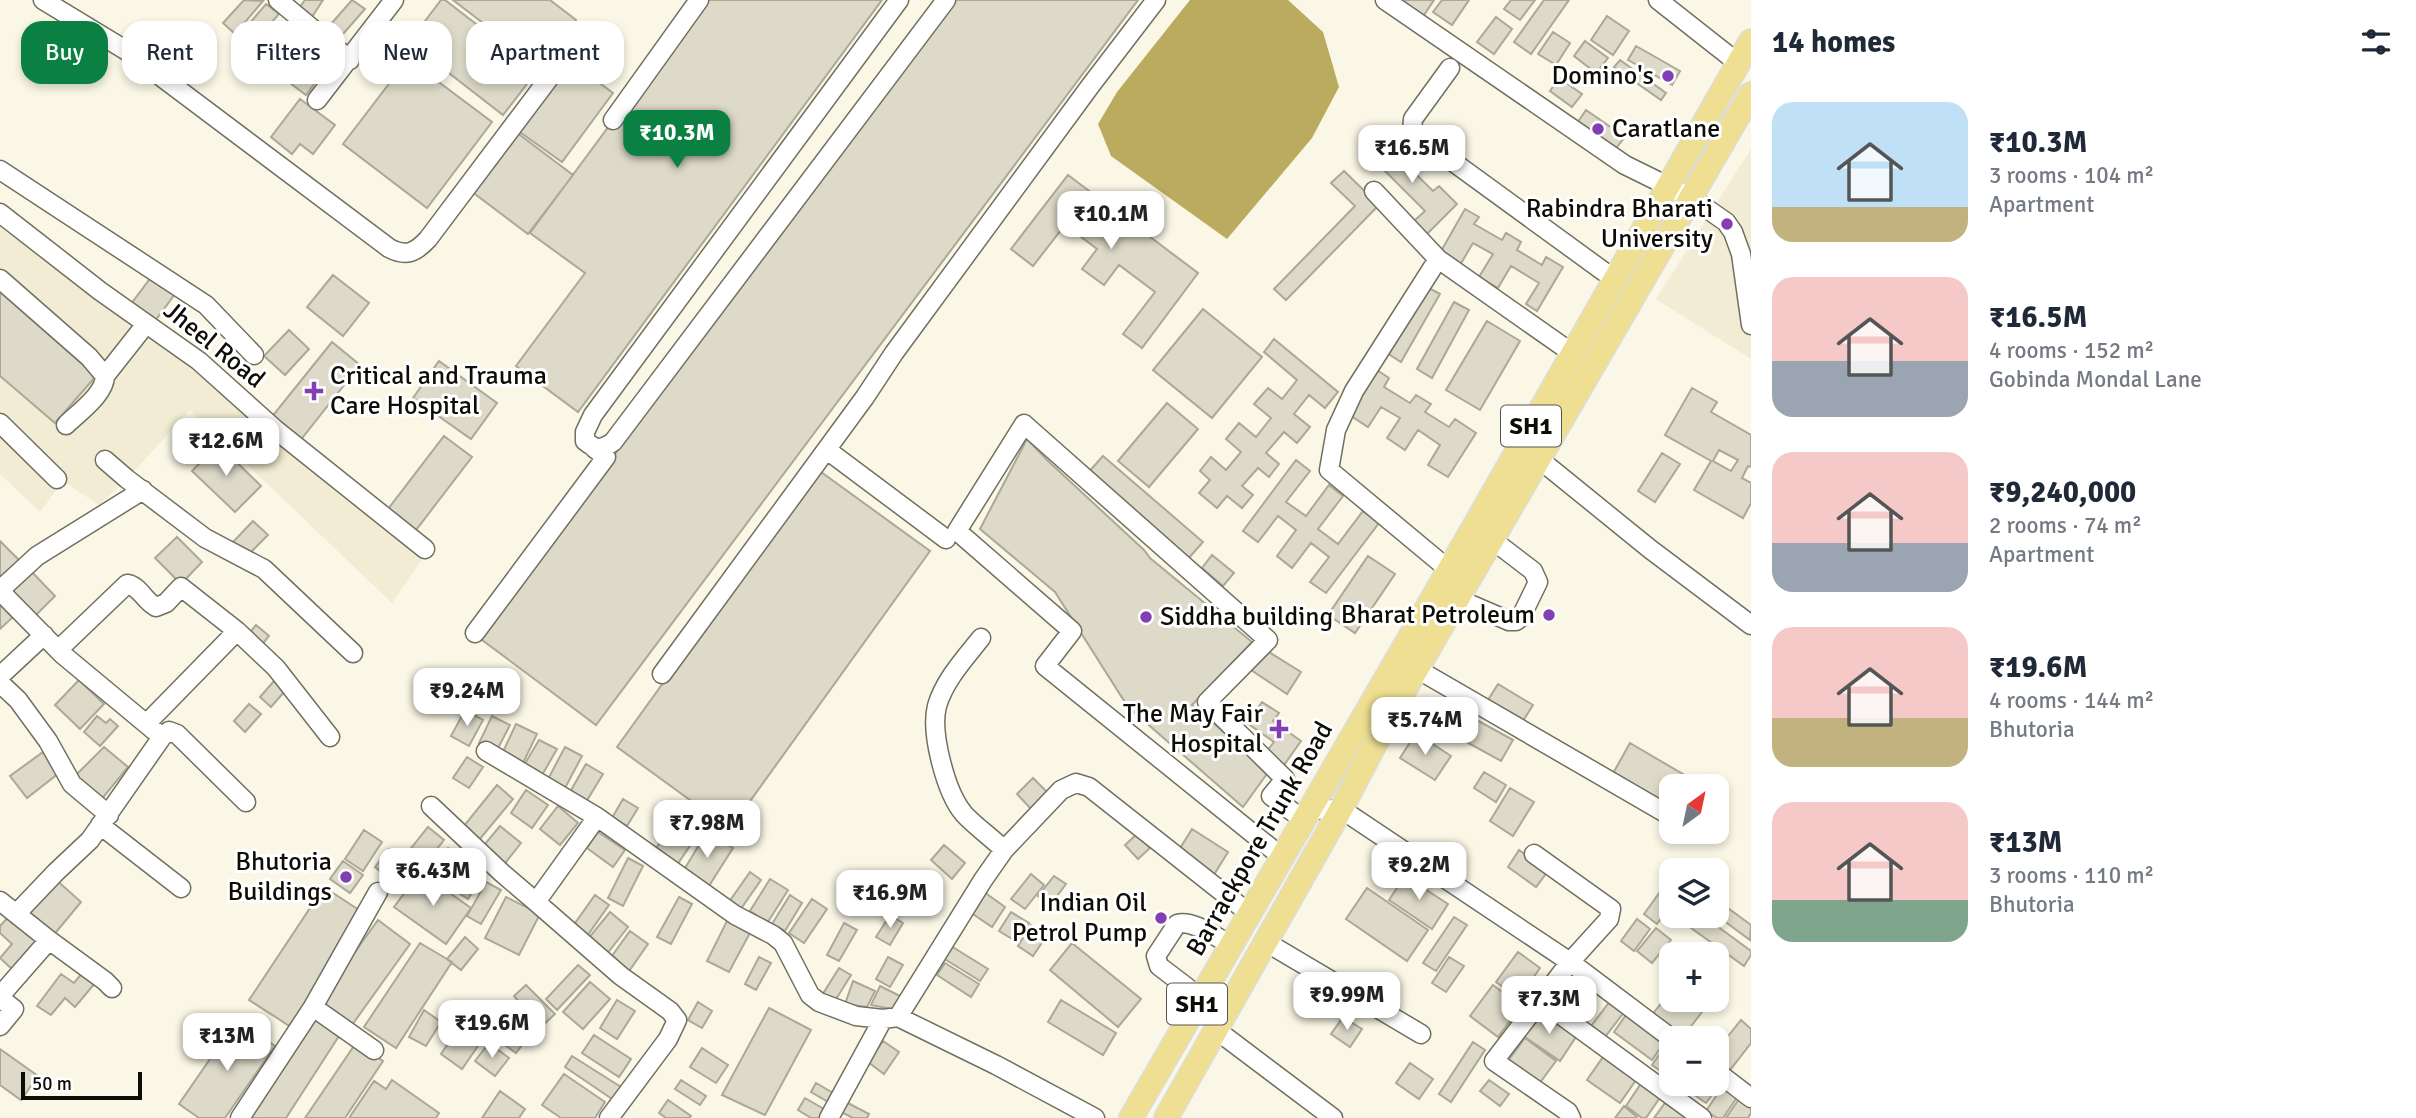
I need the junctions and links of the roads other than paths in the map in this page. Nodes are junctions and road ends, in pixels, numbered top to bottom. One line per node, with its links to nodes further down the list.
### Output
1 (43, 0): 15 (street)
2 (278, 0): 12 (street)
3 (372, 0): 10 (street)
4 (699, 0): 18 (street)
5 (899, 0): 34 (street)
6 (946, 0): 34 (street)
7 (1156, 0): 35 (street)
8 (1385, 0): 20 (street)
9 (1657, 0): 13 (street)
10 (390, 6): 12 (street)
11 (1751, 41): 13 (main road, Barrackpore Trunk Road / SH1)
12 (350, 60): 17 (street)
13 (1738, 63): 20 (main road, Barrackpore Trunk Road / SH1)
14 (1451, 68): 26 (street)
15 (544, 84)
16 (1751, 94): 22 (main road, Barrackpore Trunk Road / SH1)
17 (317, 100)
18 (613, 120)
19 (0, 170): 30 (street)
20 (1668, 186): 22 (street); 26 (main road, Barrackpore Trunk Road / SH1)
21 (1374, 191): 24 (street)
22 (1690, 197): 28 (street); 36 (main road, Barrackpore Trunk Road / SH1)
23 (0, 213): 27 (street, Jheel Road)
24 (1438, 259): 29 (street); 44 (street)
25 (0, 279): 31 (street)
26 (1614, 279): 29 (main road, Barrackpore Trunk Road / SH1)
27 (146, 324): 31 (street); 43 (street, Jheel Road)
28 (1751, 325)
29 (1572, 353): 40 (main road, Barrackpore Trunk Road / SH1)
30 (254, 355)
31 (105, 376): 33 (street)
32 (0, 423): 38 (street)
33 (66, 425)
34 (594, 448): 49 (street)
35 (827, 450): 41 (street); 55 (street)
36 (1539, 459): 42 (main road, Barrackpore Trunk Road / SH1); 47 (street)
37 (105, 460): 39 (street)
38 (57, 479)
39 (143, 490): 45 (street); 53 (street)
40 (1475, 525): 42 (street); 44 (main road, Barrackpore Trunk Road / SH1)
41 (946, 539)
42 (1491, 541): 46 (main road, Barrackpore Trunk Road / SH1); 46 (street)
43 (425, 549)
44 (1448, 569): 66 (main road, Barrackpore Trunk Road / SH1)
45 (0, 591): 50 (street)
46 (1458, 599): 54 (main road, Barrackpore Trunk Road / SH1)
47 (1751, 625)
48 (237, 631): 52 (street); 58 (street); 60 (street)
49 (475, 633)
50 (44, 635): 52 (street); 56 (street)
51 (981, 638): 69 (street)
52 (58, 650): 58 (street)
53 (353, 653)
54 (1417, 669): 64 (main road, Barrackpore Trunk Road / SH1); 65 (street)
55 (662, 674)
56 (0, 676)
57 (0, 683): 68 (street)
58 (147, 723): 59 (street)
59 (162, 737): 62 (street); 68 (street)
60 (330, 737)
61 (486, 751): 67 (street)
62 (246, 802)
63 (430, 806): 75 (street)
64 (1341, 809): 66 (street); 79 (main road, Barrackpore Trunk Road / SH1); 81 (street)
65 (1659, 809)
66 (1307, 815): 71 (main road, Barrackpore Trunk Road / SH1); 71 (street)
67 (597, 817): 75 (street); 87 (street)
68 (105, 820): 72 (street); 76 (street)
69 (1004, 850): 77 (street); 87 (street)
70 (1534, 855): 81 (street)
71 (1282, 857): 77 (main road, Barrackpore Trunk Road / SH1)
72 (181, 888)
73 (378, 892): 86 (street)
74 (0, 901): 76 (street)
75 (536, 902): 96 (street)
76 (16, 914): 78 (street)
77 (1250, 914): 80 (main road, Barrackpore Trunk Road / SH1)
78 (49, 940): 82 (street); 83 (street)
79 (1265, 941): 89 (main road, Barrackpore Trunk Road / SH1); 91 (street)
80 (1231, 945): 84 (main road, Barrackpore Trunk Road / SH1); 84 (street)
81 (1570, 962): 85 (street); 90 (street)
82 (111, 988)
83 (0, 997): 88 (street)
84 (1201, 998): 99 (main road, Barrackpore Trunk Road / SH1)
85 (1539, 999): 102 (street); 103 (street)
86 (313, 1007): 92 (street); 95 (street)
87 (890, 1018): 97 (street); 98 (street)
88 (0, 1026)
89 (1215, 1029): 100 (main road, Barrackpore Trunk Road / SH1); 101 (street)
90 (1659, 1029)
91 (1421, 1034)
92 (374, 1049)
93 (1729, 1081): 94 (street)
94 (1751, 1098)
95 (240, 1118)
96 (609, 1118)
97 (829, 1118)
98 (1096, 1118)
99 (1131, 1118)
100 (1166, 1118)
101 (1333, 1118)
102 (1571, 1118)
103 (1702, 1118)

